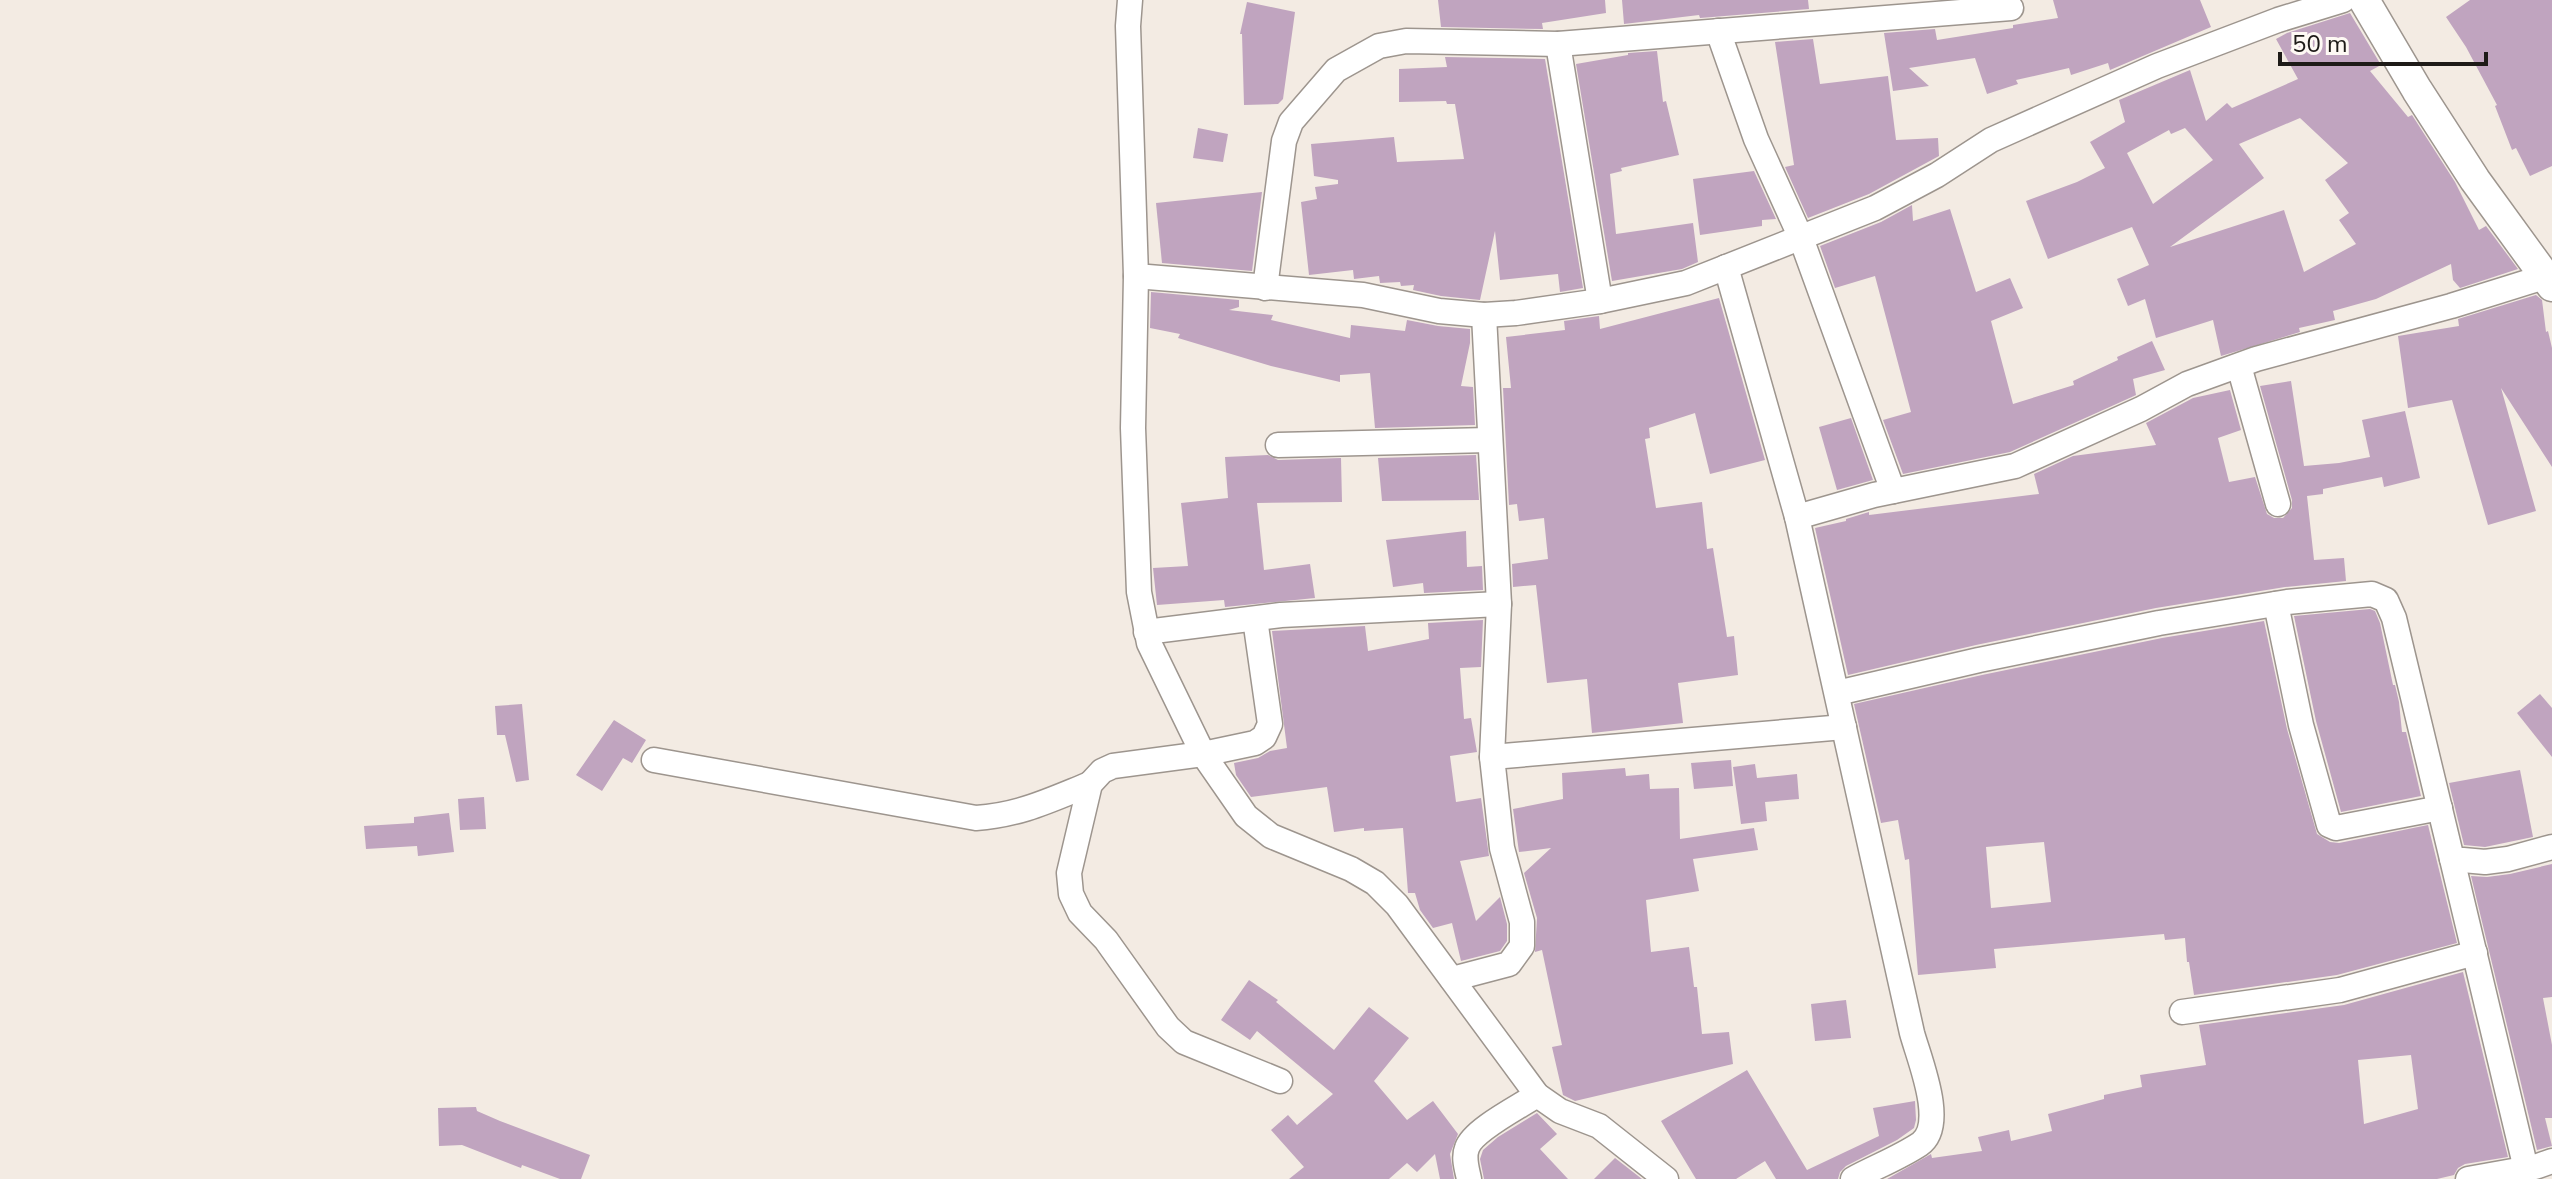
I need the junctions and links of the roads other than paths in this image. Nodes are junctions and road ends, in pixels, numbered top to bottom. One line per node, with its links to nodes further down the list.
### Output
1 (1130, 0): 9 (street)
2 (2343, 0): 7 (street)
3 (2364, 0): 10 (street)
4 (2011, 8): 5 (street)
5 (1718, 31): 6 (street); 7 (street)
6 (1558, 44): 11 (street); 12 (street)
7 (1801, 238): 8 (street); 17 (street)
8 (1726, 267): 12 (street); 19 (street)
9 (1136, 276): 11 (street); 23 (street)
10 (2548, 281): 14 (street)
11 (1265, 288): 13 (street)
12 (1600, 301): 13 (street)
13 (1484, 315): 15 (street)
14 (2239, 366): 17 (street); 18 (street)
15 (1489, 440): 16 (street); 20 (street)
16 (1278, 445)
17 (1893, 491): 19 (street)
18 (2278, 504)
19 (1797, 517): 24 (street)
20 (1499, 604): 22 (street); 27 (street)
21 (2276, 604): 24 (street); 30 (street); 30 (street)
22 (1255, 619): 23 (street); 26 (street)
23 (1146, 632): 26 (street)
24 (1837, 693): 25 (street)
25 (1844, 727): 27 (street); 42 (street)
26 (1203, 754): 29 (street); 34 (street)
27 (1492, 757): 34 (street)
28 (654, 760): 29 (street)
29 (1090, 784): 36 (street)
30 (2440, 808): 32 (street)
31 (2552, 847): 32 (street)
32 (2452, 859): 33 (street)
33 (2475, 953): 35 (street); 39 (street)
34 (1452, 979): 37 (street)
35 (2182, 1012)
36 (1280, 1081)
37 (1537, 1095): 40 (street); 41 (street)
38 (2552, 1161): 39 (street)
39 (2526, 1169): 43 (street)
40 (1664, 1178)
41 (1469, 1179)
42 (1853, 1179)
43 (2468, 1179)

